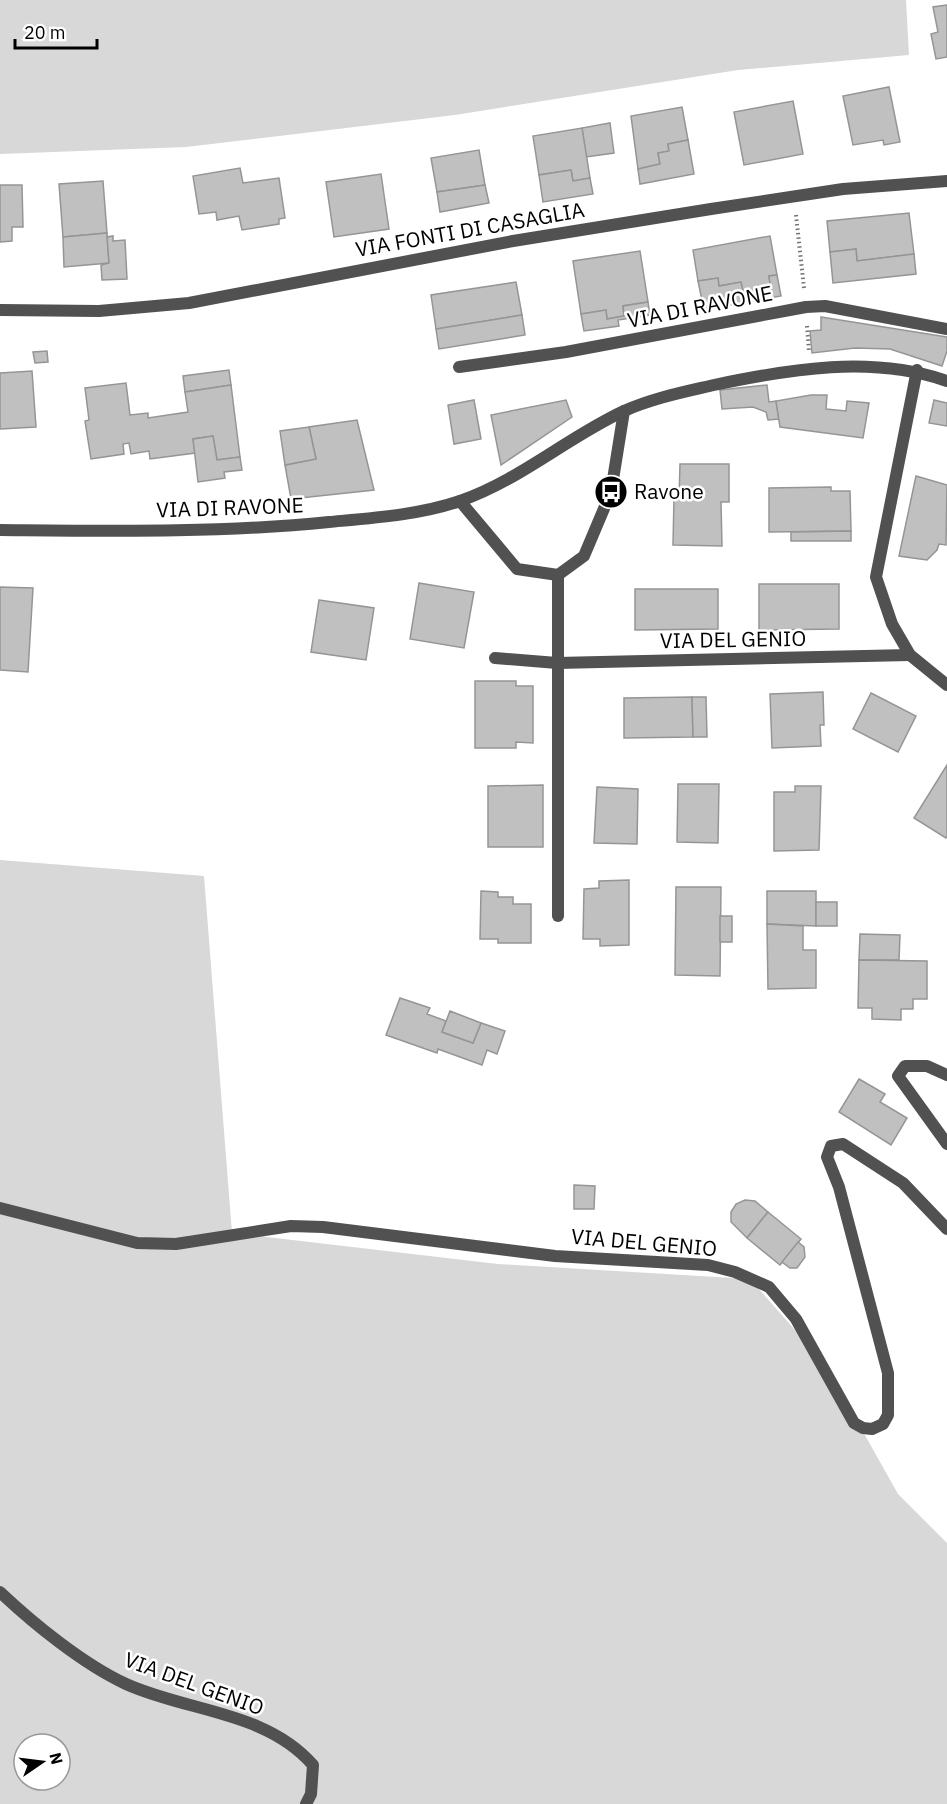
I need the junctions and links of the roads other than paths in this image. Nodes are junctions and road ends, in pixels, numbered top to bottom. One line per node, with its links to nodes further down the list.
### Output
1 (947, 181): 2 (street, VIA FONTI DI CASAGLIA)
2 (0, 310)
3 (947, 329): 4 (street, VIA DI RAVONE)
4 (459, 367)
5 (917, 370): 6 (street, VIA DI RAVONE); 7 (street, VIA DI RAVONE); 11 (street)
6 (947, 381)
7 (624, 411): 8 (street, VIA DI RAVONE); 10 (street)
8 (460, 501): 9 (street, VIA DI RAVONE); 10 (street)
9 (0, 530)
10 (558, 575): 13 (street)
11 (910, 655): 13 (street, VIA DEL GENIO); 14 (street)
12 (495, 658): 13 (street, VIA DEL GENIO)
13 (557, 663): 15 (street)
14 (947, 685)
15 (558, 916)
16 (947, 1075): 17 (street)
17 (947, 1144)
18 (0, 1208): 19 (street, VIA DEL GENIO)
19 (947, 1229)
20 (0, 1592): 21 (street, VIA DEL GENIO)
21 (306, 1804)

